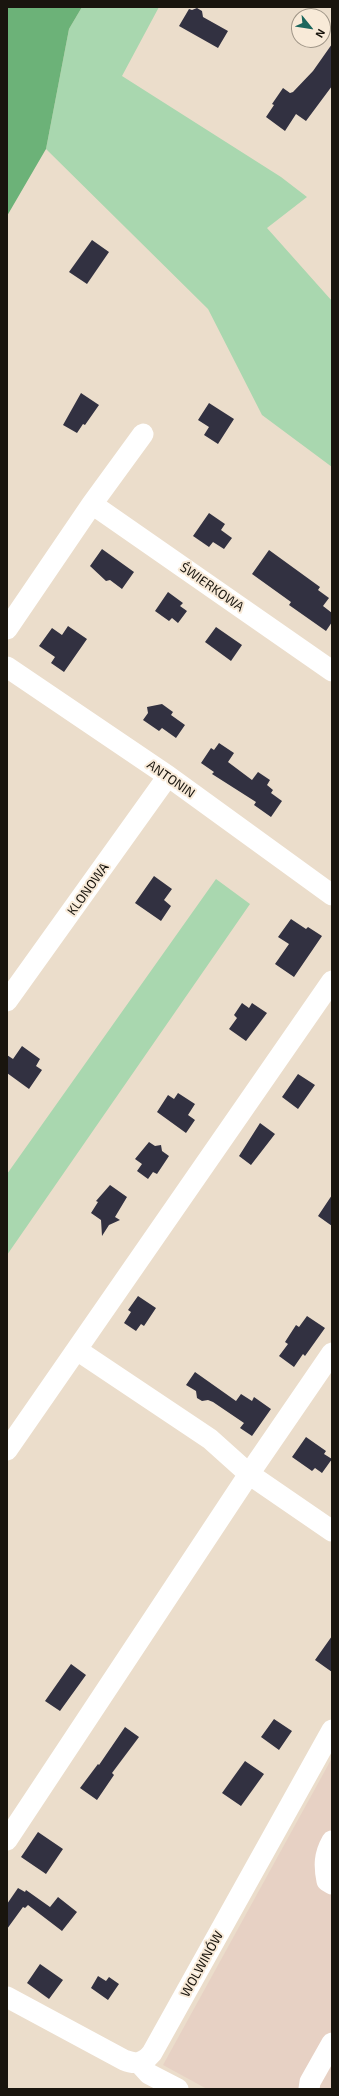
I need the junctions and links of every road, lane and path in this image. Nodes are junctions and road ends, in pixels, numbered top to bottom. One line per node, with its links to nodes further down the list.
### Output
1 (143, 434): 2 (street)
2 (92, 504): 3 (street); 5 (street, ŚWIERKOWA)
3 (7, 629)
4 (7, 667): 6 (street, ANTONIN)
5 (332, 672)
6 (168, 776): 7 (street, ANTONIN); 9 (street, KLONOWA)
7 (332, 895)
8 (332, 981): 10 (street)
9 (7, 1001)
10 (77, 1350): 12 (street); 13 (street)
11 (332, 1353): 13 (street)
12 (7, 1450)
13 (250, 1474): 14 (street); 16 (street)
14 (332, 1531)
15 (332, 1730): 21 (street, WOLWINÓW)
16 (7, 1840)
17 (332, 1841): 18 (street)
18 (332, 1884)
19 (7, 1996): 21 (street)
20 (332, 2043): 23 (street)
21 (139, 2063): 22 (street)
22 (178, 2089)
23 (309, 2089)

